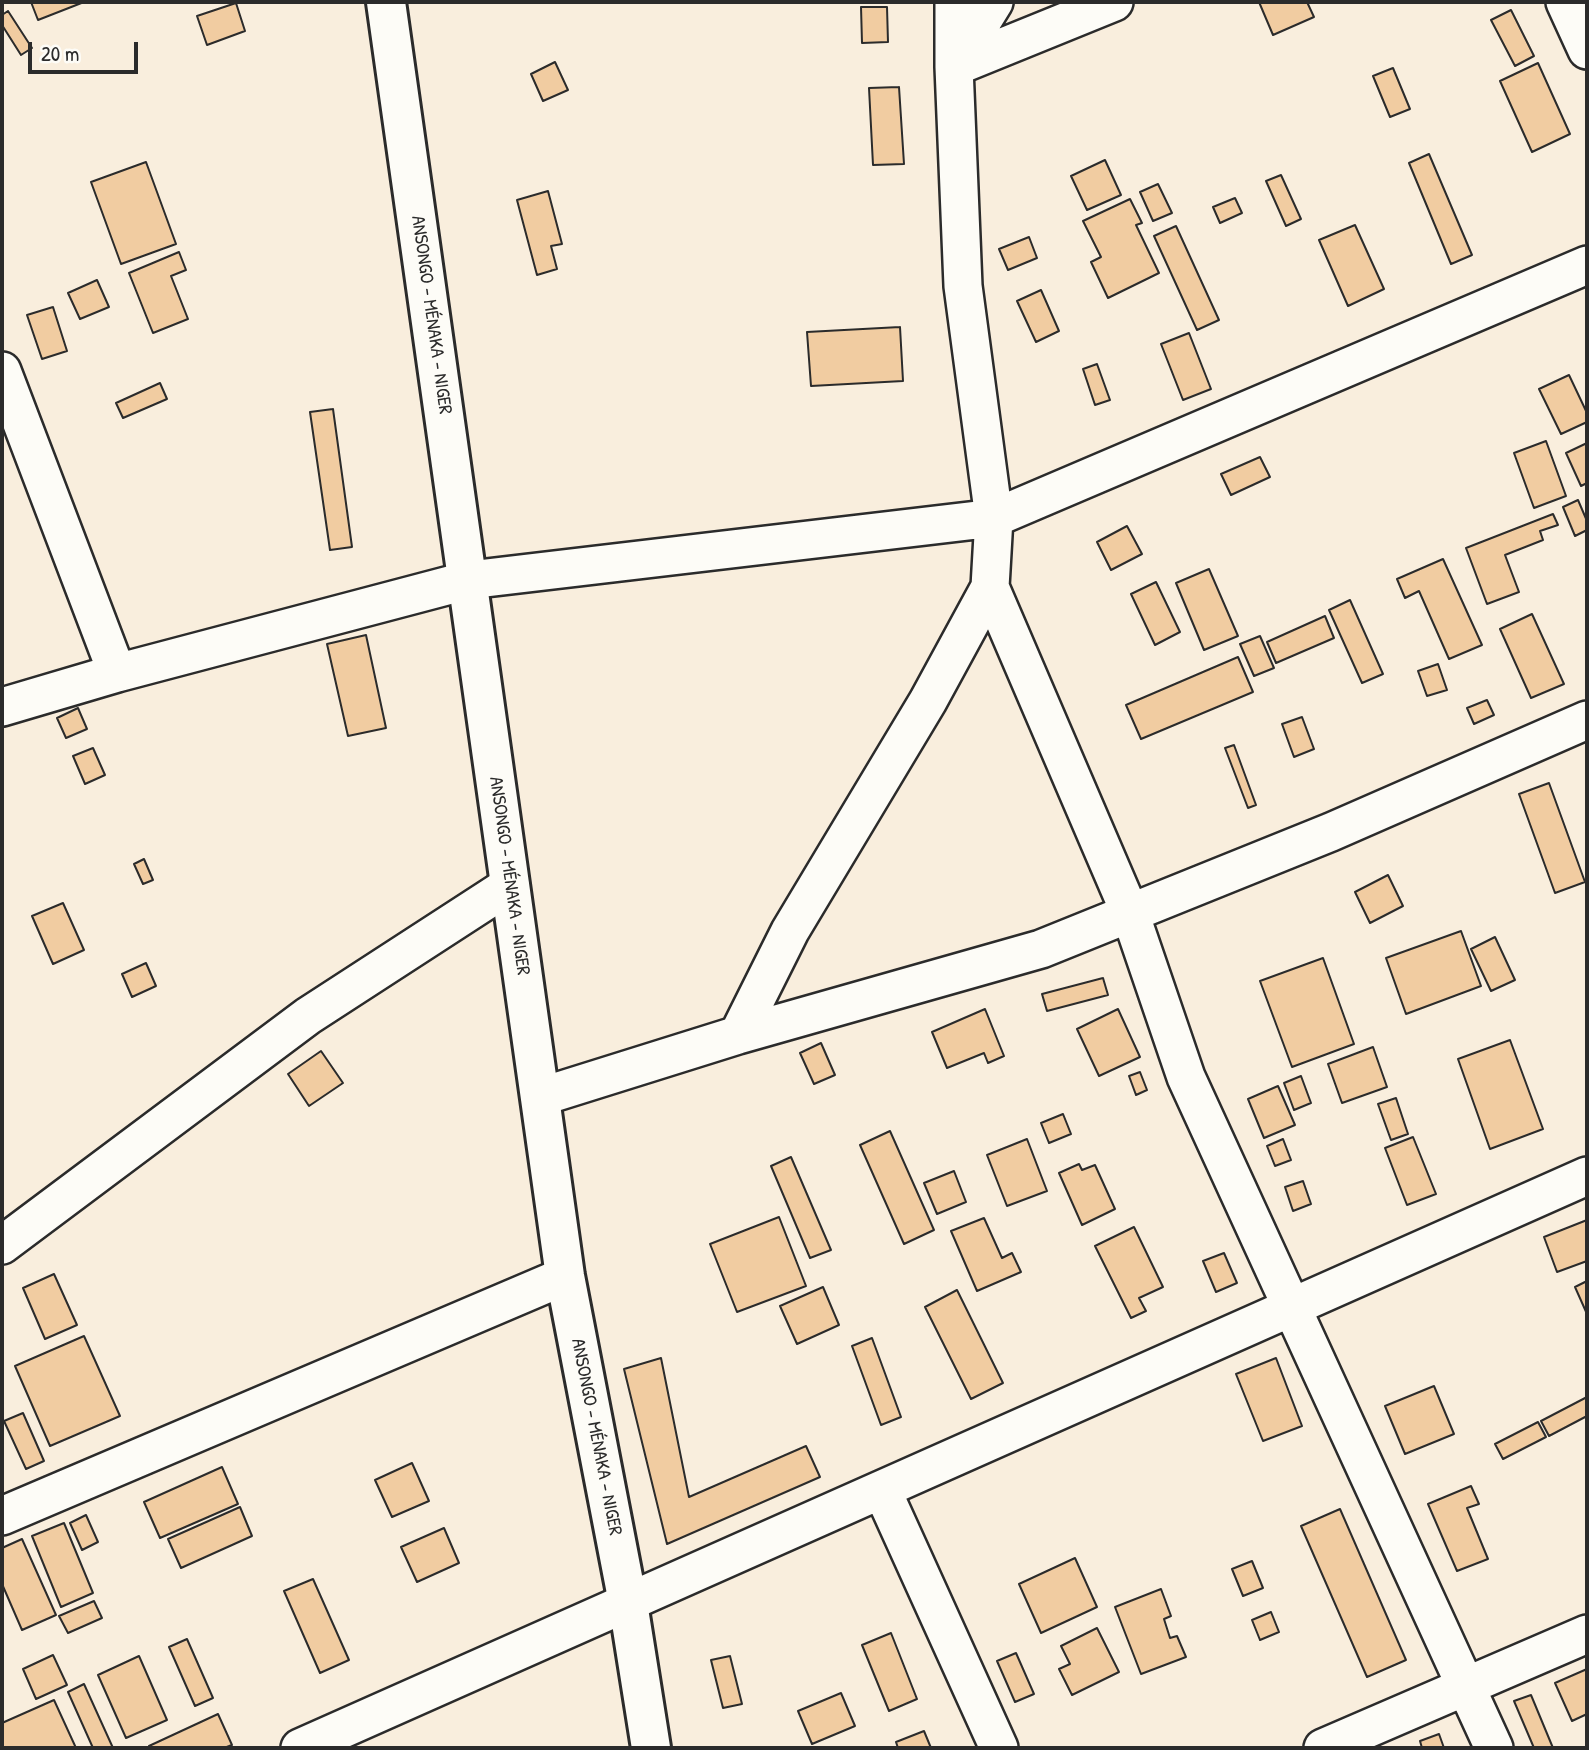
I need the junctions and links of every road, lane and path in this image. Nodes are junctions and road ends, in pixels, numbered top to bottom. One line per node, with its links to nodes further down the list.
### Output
1 (386, 2): 11 (main road, ANSONGO - MÉNAKA - NIGER)
2 (954, 2): 7 (street)
3 (994, 2): 7 (street)
4 (1114, 2): 7 (street)
5 (1565, 2): 6 (street)
6 (1587, 50)
7 (954, 67): 10 (street)
8 (1587, 265): 10 (street)
9 (2, 371): 13 (street)
10 (994, 518): 11 (street); 12 (street)
11 (469, 580): 13 (street); 16 (main road, ANSONGO - MÉNAKA - NIGER)
12 (990, 587): 17 (street); 18 (street)
13 (117, 673): 14 (street)
14 (2, 707)
15 (1587, 720): 17 (street)
16 (510, 885): 19 (main road, ANSONGO - MÉNAKA - NIGER); 21 (street)
17 (1130, 914): 18 (street); 23 (street)
18 (738, 1035): 19 (street)
19 (540, 1097): 22 (main road, ANSONGO - MÉNAKA - NIGER)
20 (1587, 1173): 23 (street)
21 (2, 1245)
22 (565, 1276): 25 (street); 26 (main road, ANSONGO - MÉNAKA - NIGER)
23 (1291, 1310): 24 (street); 28 (street)
24 (882, 1490): 26 (street); 31 (street)
25 (2, 1516)
26 (628, 1603): 29 (street); 30 (main road, ANSONGO - MÉNAKA - NIGER)
27 (1587, 1634): 28 (street)
28 (1467, 1688): 32 (street); 33 (street)
29 (300, 1748)
30 (651, 1748)
31 (999, 1748)
32 (1323, 1748)
33 (1494, 1748)

